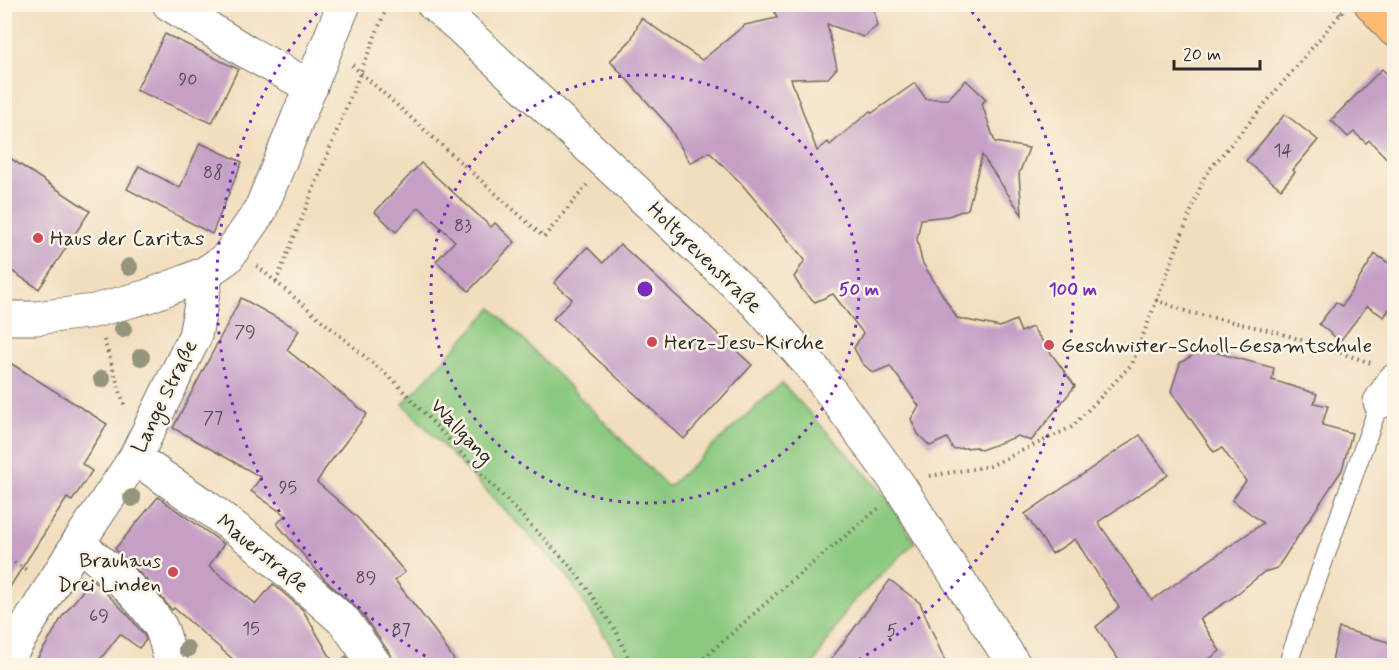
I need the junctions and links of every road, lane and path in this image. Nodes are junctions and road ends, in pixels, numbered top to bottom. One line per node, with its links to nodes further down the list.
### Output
1 (169, 4): 10 (street)
2 (344, 4): 8 (street)
3 (388, 4): 9 (path)
4 (433, 4): 11 (street, Holtgrevenstraße)
5 (1331, 4): 6 (path)
6 (1352, 9): 7 (main road); 15 (path)
7 (1395, 30)
8 (327, 47): 9 (path); 10 (street)
9 (360, 72): 11 (path); 14 (path)
10 (311, 87): 12 (street)
11 (605, 163): 21 (street, Holtgrevenstraße)
12 (235, 248): 13 (street); 14 (path, Wallgang)
13 (207, 272): 16 (street); 20 (street, Lange Straße)
14 (276, 282): 26 (path, Wallgang)
15 (1156, 300): 18 (path); 21 (path)
16 (94, 311): 17 (street); 19 (path)
17 (4, 318)
18 (1383, 382): 29 (lane)
19 (126, 411)
20 (135, 458): 22 (street, Lange Straße); 25 (street, Mauerstraße)
21 (901, 488): 27 (path); 28 (street, Holtgrevenstraße)
22 (78, 543): 23 (street, Lange Straße); 24 (street)
23 (4, 664)
24 (172, 666)
25 (376, 666)
26 (632, 666)
27 (695, 666)
28 (1015, 666)
29 (1287, 666)

